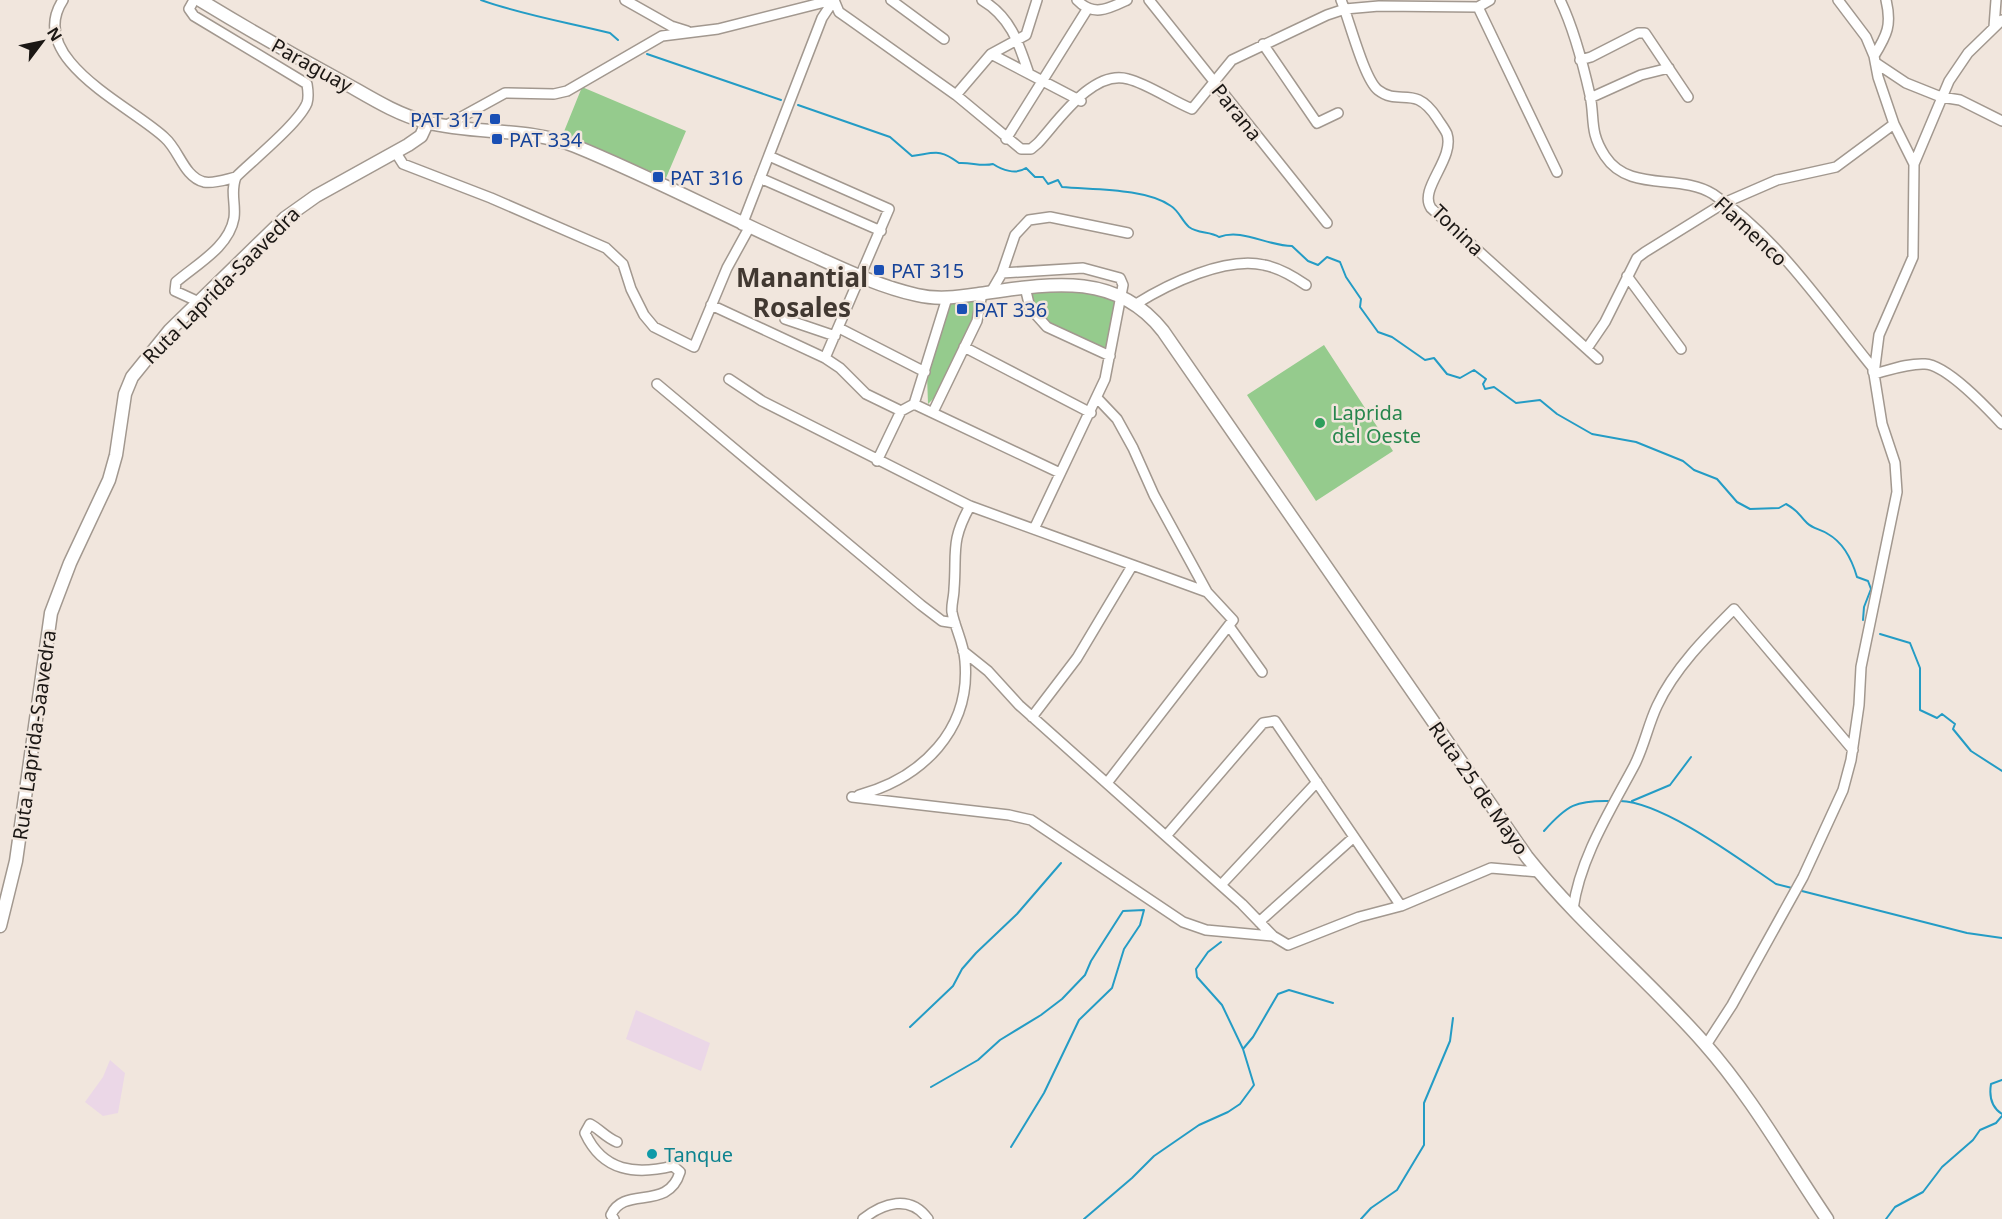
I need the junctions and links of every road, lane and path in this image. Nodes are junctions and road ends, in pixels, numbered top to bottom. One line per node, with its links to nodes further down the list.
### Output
1 (63, 0): 50 (street)
2 (194, 0): 50 (street)
3 (200, 0): 42 (main road, Paraguay)
4 (625, 0): 24 (street)
5 (788, 0): 21 (street)
6 (834, 0): 21 (street); 35 (street); 47 (street)
7 (891, 0): 25 (street)
8 (982, 0): 26 (street)
9 (1037, 0): 26 (street)
10 (1077, 0): 20 (street)
11 (1126, 0): 20 (street)
12 (1149, 0): 34 (street, Parana)
13 (1490, 0): 19 (street)
14 (1560, 0): 30 (street, Flamenco)
15 (1838, 0): 29 (street)
16 (1886, 0): 29 (street)
17 (1995, 0): 23 (street)
18 (1343, 4): 19 (street); 27 (street); 71 (street, Tonina)
19 (1478, 7): 49 (street)
20 (1088, 8): 33 (street)
21 (778, 12): 24 (street)
22 (2002, 20): 23 (street)
23 (1994, 27): 37 (street)
24 (692, 32): 44 (street)
25 (944, 39)
26 (1018, 41): 28 (street); 32 (street)
27 (1263, 44): 34 (street); 40 (street)
28 (991, 54): 32 (street); 35 (street)
29 (1875, 59): 37 (street); 43 (street)
30 (1580, 60): 31 (street); 38 (street, Flamenco)
31 (1670, 68): 36 (street); 38 (street)
32 (1029, 74): 33 (street)
33 (1042, 81): 39 (street); 45 (street)
34 (1213, 82): 39 (street); 53 (street, Parana)
35 (956, 95): 45 (street)
36 (1688, 97)
37 (1941, 97): 41 (street); 48 (street)
38 (1590, 98): 52 (street, Flamenco)
39 (1079, 100): 45 (street)
40 (1338, 113)
41 (2002, 121)
42 (427, 123): 44 (main road, Paraguay); 46 (main road, Ruta Laprida-Saavedra)
43 (1894, 124): 48 (street); 52 (street)
44 (445, 126): 54 (main road, Paraguay)
45 (1006, 139)
46 (396, 153): 65 (main road, Ruta Laprida-Saavedra); 67 (street)
47 (769, 156): 51 (street); 55 (street)
48 (1914, 164): 77 (street)
49 (1557, 172)
50 (236, 177): 65 (street)
51 (760, 178): 54 (street); 55 (street)
52 (1725, 203): 58 (street); 77 (street, Flamenco)
53 (1327, 224)
54 (746, 227): 59 (main road, Ruta 25 de Mayo); 67 (street)
55 (880, 231): 59 (street)
56 (1128, 233): 57 (street)
57 (1002, 273): 62 (street); 63 (street)
58 (1627, 276): 71 (street); 72 (street)
59 (861, 277): 64 (main road, Ruta 25 de Mayo); 69 (street)
60 (1306, 285): 66 (street)
61 (1025, 288): 62 (main road, Ruta 25 de Mayo); 63 (main road, Ruta 25 de Mayo); 73 (street)
62 (986, 293): 64 (main road, Ruta 25 de Mayo); 70 (street)
63 (1122, 296): 66 (main road, Ruta 25 de Mayo); 73 (street)
64 (947, 298): 76 (street)
65 (199, 302): 107 (main road, Ruta Laprida-Saavedra)
66 (1136, 304): 102 (main road, Ruta 25 de Mayo)
67 (711, 305): 74 (street)
68 (785, 319): 69 (street)
69 (837, 332): 74 (street); 76 (street)
70 (964, 347): 83 (street); 84 (street)
71 (1588, 347): 75 (street, Tonina)
72 (1681, 349)
73 (1110, 356): 80 (street)
74 (825, 358): 82 (street)
75 (1598, 359)
76 (925, 372): 81 (street)
77 (1874, 374): 85 (street); 97 (street)
78 (729, 379): 86 (street)
79 (657, 384): 92 (street)
80 (1098, 399): 84 (street); 91 (street)
81 (914, 404): 82 (street); 83 (street)
82 (901, 411): 86 (street)
83 (933, 412): 87 (street)
84 (1091, 413): 87 (street)
85 (2002, 424)
86 (877, 461): 88 (street)
87 (1060, 473): 89 (street)
88 (970, 506): 89 (street); 92 (street)
89 (1034, 529): 90 (street)
90 (1132, 566): 91 (street); 96 (street)
91 (1207, 592): 93 (street)
92 (955, 623): 94 (street)
93 (1229, 626): 95 (street); 99 (street)
94 (963, 651): 96 (street); 108 (street)
95 (1262, 672)
96 (1032, 717): 99 (street)
97 (1853, 750): 105 (street); 109 (street)
98 (1317, 782): 100 (street); 101 (street); 103 (street)
99 (1107, 783): 100 (street)
100 (1166, 836): 103 (street)
101 (1354, 837): 104 (street); 106 (street)
102 (1539, 872): 104 (street); 105 (main road, Ruta 25 de Mayo)
103 (1221, 885): 106 (street)
104 (1401, 906): 108 (street)
105 (1573, 909): 109 (main road, Ruta 25 de Mayo)
106 (1259, 922): 108 (street)
107 (0, 926)
108 (1273, 936)
109 (1706, 1045): 114 (main road, Ruta 25 de Mayo)
110 (617, 1142): 111 (street)
111 (614, 1219)
112 (863, 1219): 113 (street)
113 (928, 1219)
114 (1827, 1219)

